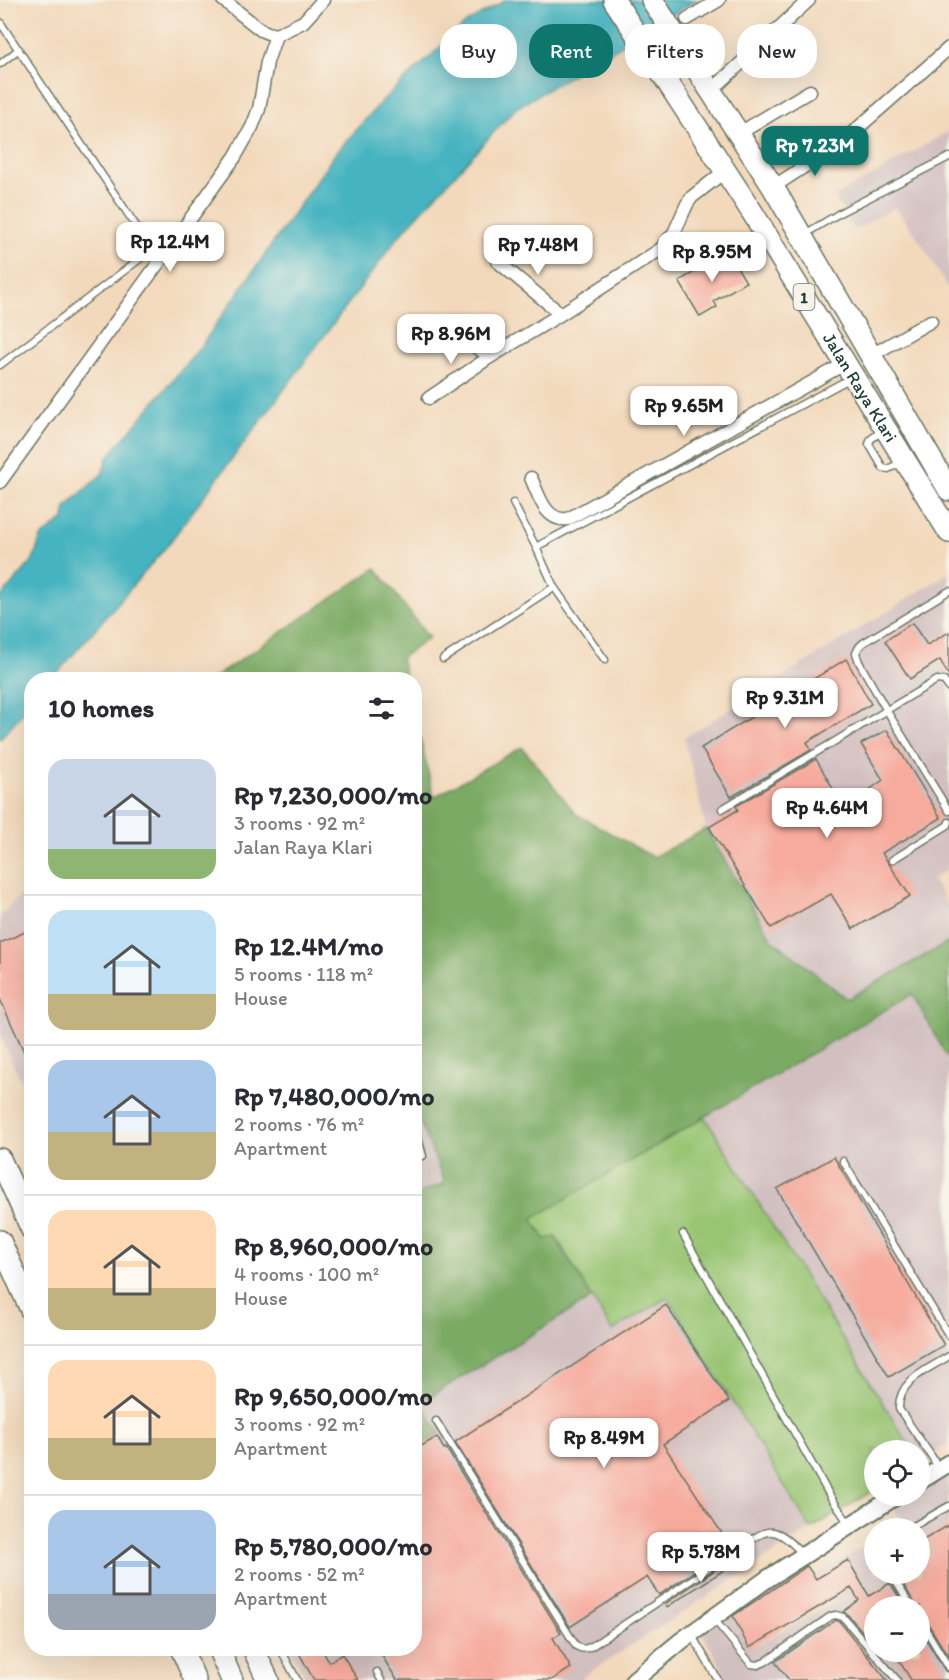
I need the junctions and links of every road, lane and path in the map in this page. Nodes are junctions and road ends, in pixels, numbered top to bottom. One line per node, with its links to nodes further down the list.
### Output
1 (223, 0): 9 (street)
2 (323, 0): 9 (street)
3 (615, 0): 17 (highway, Jalan Raya Klari / 1)
4 (652, 0): 13 (highway, Jalan Raya Klari / 1)
5 (719, 0): 7 (street)
6 (809, 0): 13 (street)
7 (687, 19)
8 (0, 22): 11 (lane)
9 (276, 34): 30 (street)
10 (949, 48): 18 (street)
11 (19, 49): 12 (lane); 26 (lane)
12 (0, 63)
13 (711, 91): 15 (highway, Jalan Raya Klari / 1)
14 (810, 91): 15 (street)
15 (738, 134): 18 (highway, Jalan Raya Klari / 1)
16 (949, 157): 19 (lane)
17 (725, 171): 21 (street); 27 (highway, Jalan Raya Klari / 1)
18 (773, 187): 19 (highway, Jalan Raya Klari / 1)
19 (802, 236): 24 (highway, Jalan Raya Klari / 1)
20 (496, 261): 21 (street)
21 (561, 314): 25 (street)
22 (931, 321): 24 (street)
23 (450, 328): 25 (street)
24 (870, 356): 31 (highway, Jalan Raya Klari / 1)
25 (490, 357): 28 (street)
26 (0, 365)
27 (850, 370): 29 (street); 33 (highway, Jalan Raya Klari / 1); 34 (lane)
28 (429, 398)
29 (531, 478)
30 (0, 482)
31 (947, 483)
32 (513, 503): 34 (lane)
33 (949, 532)
34 (536, 547): 35 (lane)
35 (554, 587): 37 (lane); 38 (lane)
36 (949, 591): 40 (lane)
37 (443, 659)
38 (605, 660)
39 (949, 688): 40 (lane)
40 (887, 711): 41 (lane); 42 (lane)
41 (948, 807)
42 (722, 809)
43 (949, 822): 44 (lane)
44 (892, 860)
45 (422, 1152): 46 (lane)
46 (423, 1156)
47 (843, 1161): 54 (lane)
48 (2, 1164): 49 (highway); 50 (highway)
49 (24, 1204)
50 (24, 1212)
51 (682, 1234): 62 (lane)
52 (0, 1241): 53 (highway)
53 (24, 1294)
54 (949, 1336)
55 (949, 1356): 57 (lane)
56 (436, 1421): 63 (lane)
57 (944, 1466): 58 (street)
58 (930, 1475)
59 (879, 1506): 62 (street)
60 (949, 1506): 61 (lane)
61 (928, 1518)
62 (849, 1524): 63 (street)
63 (803, 1554): 64 (street)
64 (713, 1618): 65 (street); 80 (lane)
65 (691, 1634): 78 (street); 79 (lane)
66 (930, 1637): 71 (lane)
67 (184, 1656): 73 (highway)
68 (222, 1656): 74 (highway)
69 (257, 1656): 75 (highway)
70 (284, 1656): 76 (lane)
71 (949, 1668)
72 (377, 1672): 77 (lane)
73 (195, 1680)
74 (232, 1680)
75 (268, 1680)
76 (297, 1680)
77 (381, 1680)
78 (634, 1680)
79 (718, 1680)
80 (897, 1680)

